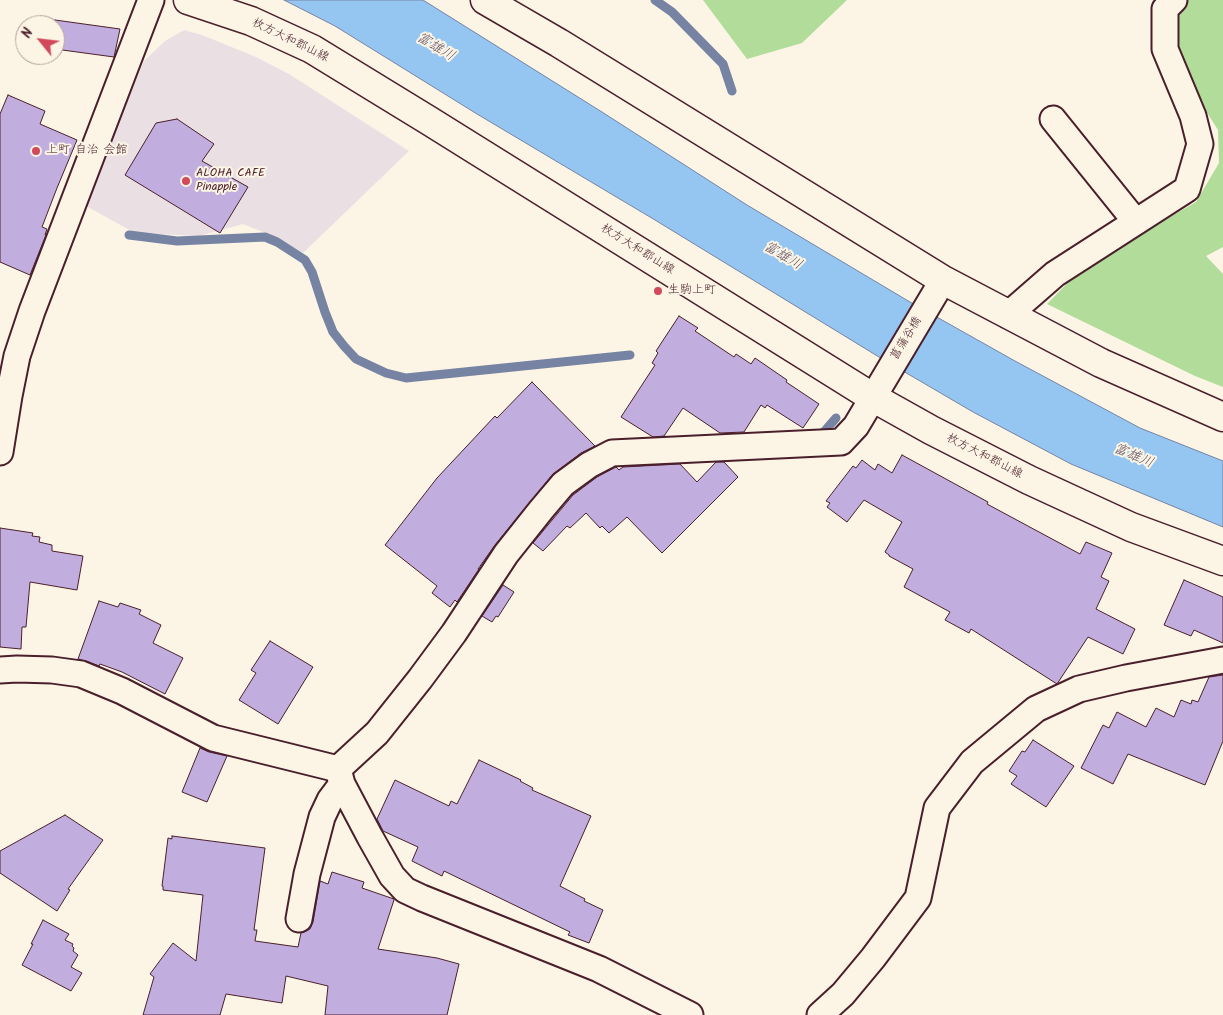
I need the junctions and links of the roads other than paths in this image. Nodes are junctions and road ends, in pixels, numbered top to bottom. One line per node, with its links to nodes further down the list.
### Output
1 (151, 0): 11 (street)
2 (485, 0): 7 (main road)
3 (1174, 0): 6 (street)
4 (193, 1): 9 (main road, 枚方大和郡山線)
5 (1053, 119): 6 (street)
6 (1136, 222): 8 (street)
7 (943, 280): 8 (main road); 9 (street, 菖蒲谷橋)
8 (1008, 315): 10 (main road)
9 (872, 397): 12 (main road, 枚方大和郡山線); 15 (street, 菖蒲谷橋)
10 (1223, 417)
11 (0, 452)
12 (1223, 561)
13 (1223, 660): 18 (street)
14 (0, 670): 15 (street)
15 (340, 776): 16 (street); 17 (street)
16 (299, 919)
17 (690, 1015)
18 (820, 1015)

